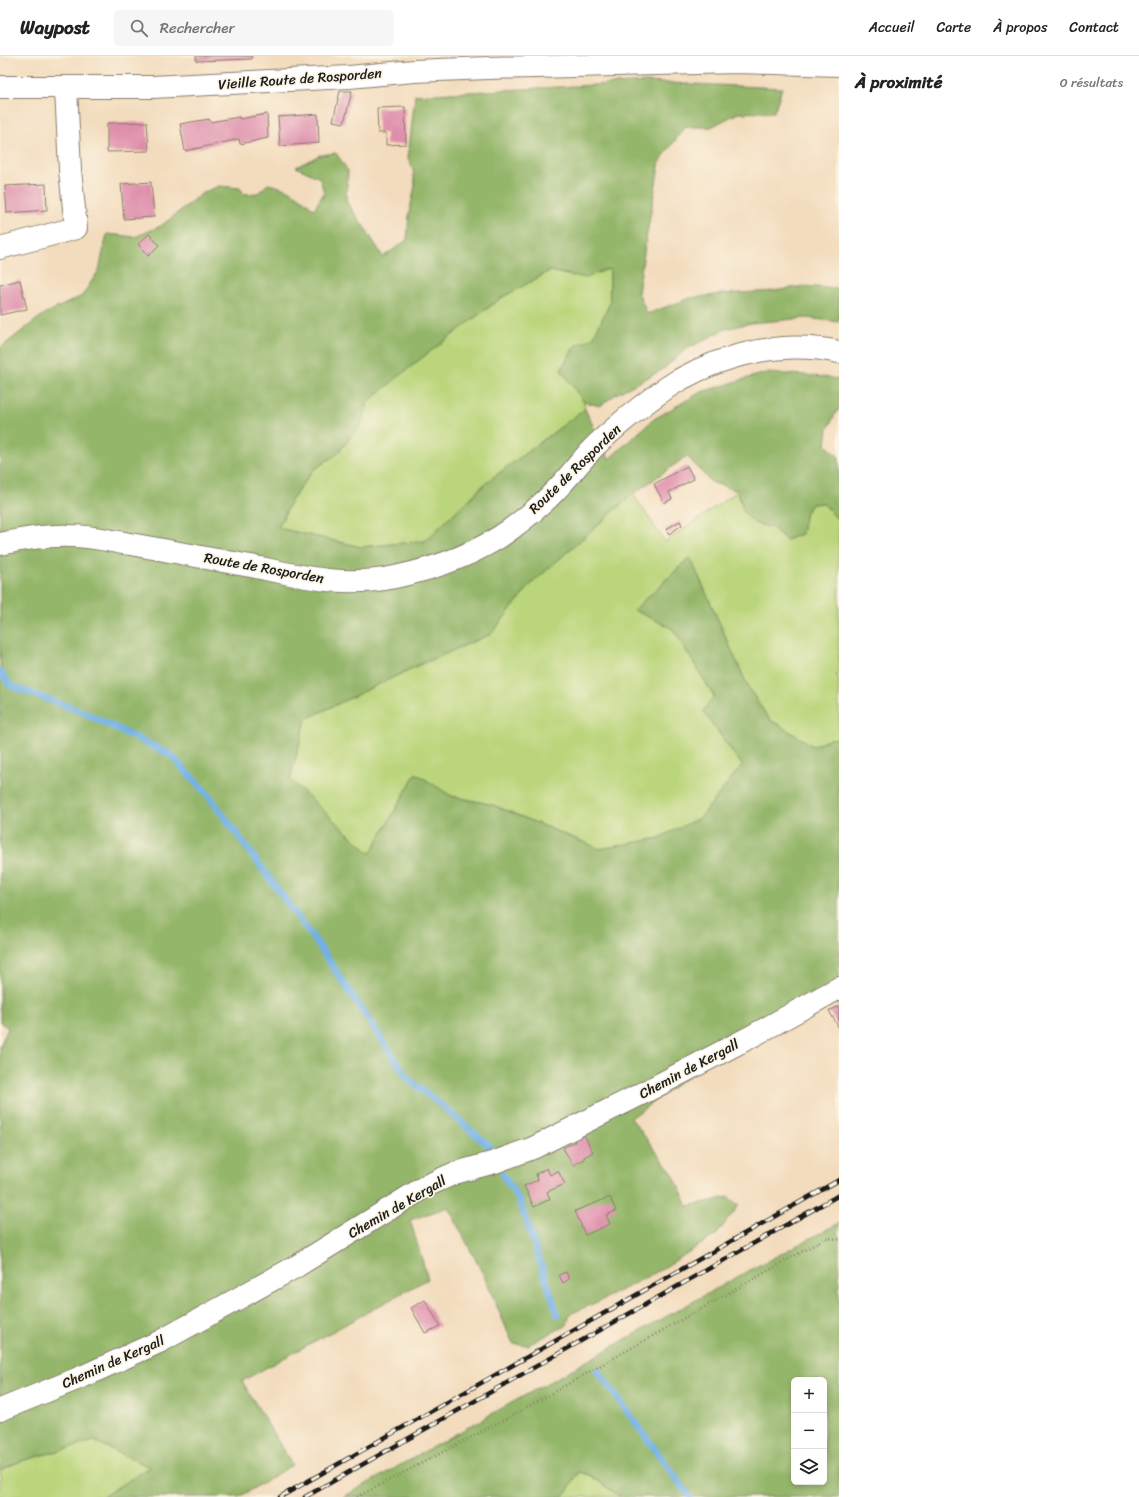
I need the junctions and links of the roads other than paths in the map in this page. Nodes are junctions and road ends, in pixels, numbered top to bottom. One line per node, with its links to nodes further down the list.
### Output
1 (839, 65): 3 (street, Vieille Route de Rosporden)
2 (0, 87): 3 (street, Vieille Route de Rosporden)
3 (66, 88): 4 (street)
4 (0, 248)
5 (839, 352): 6 (street, Route de Rosporden)
6 (0, 544)
7 (839, 988): 8 (street, Chemin de Kergall)
8 (0, 1410)

